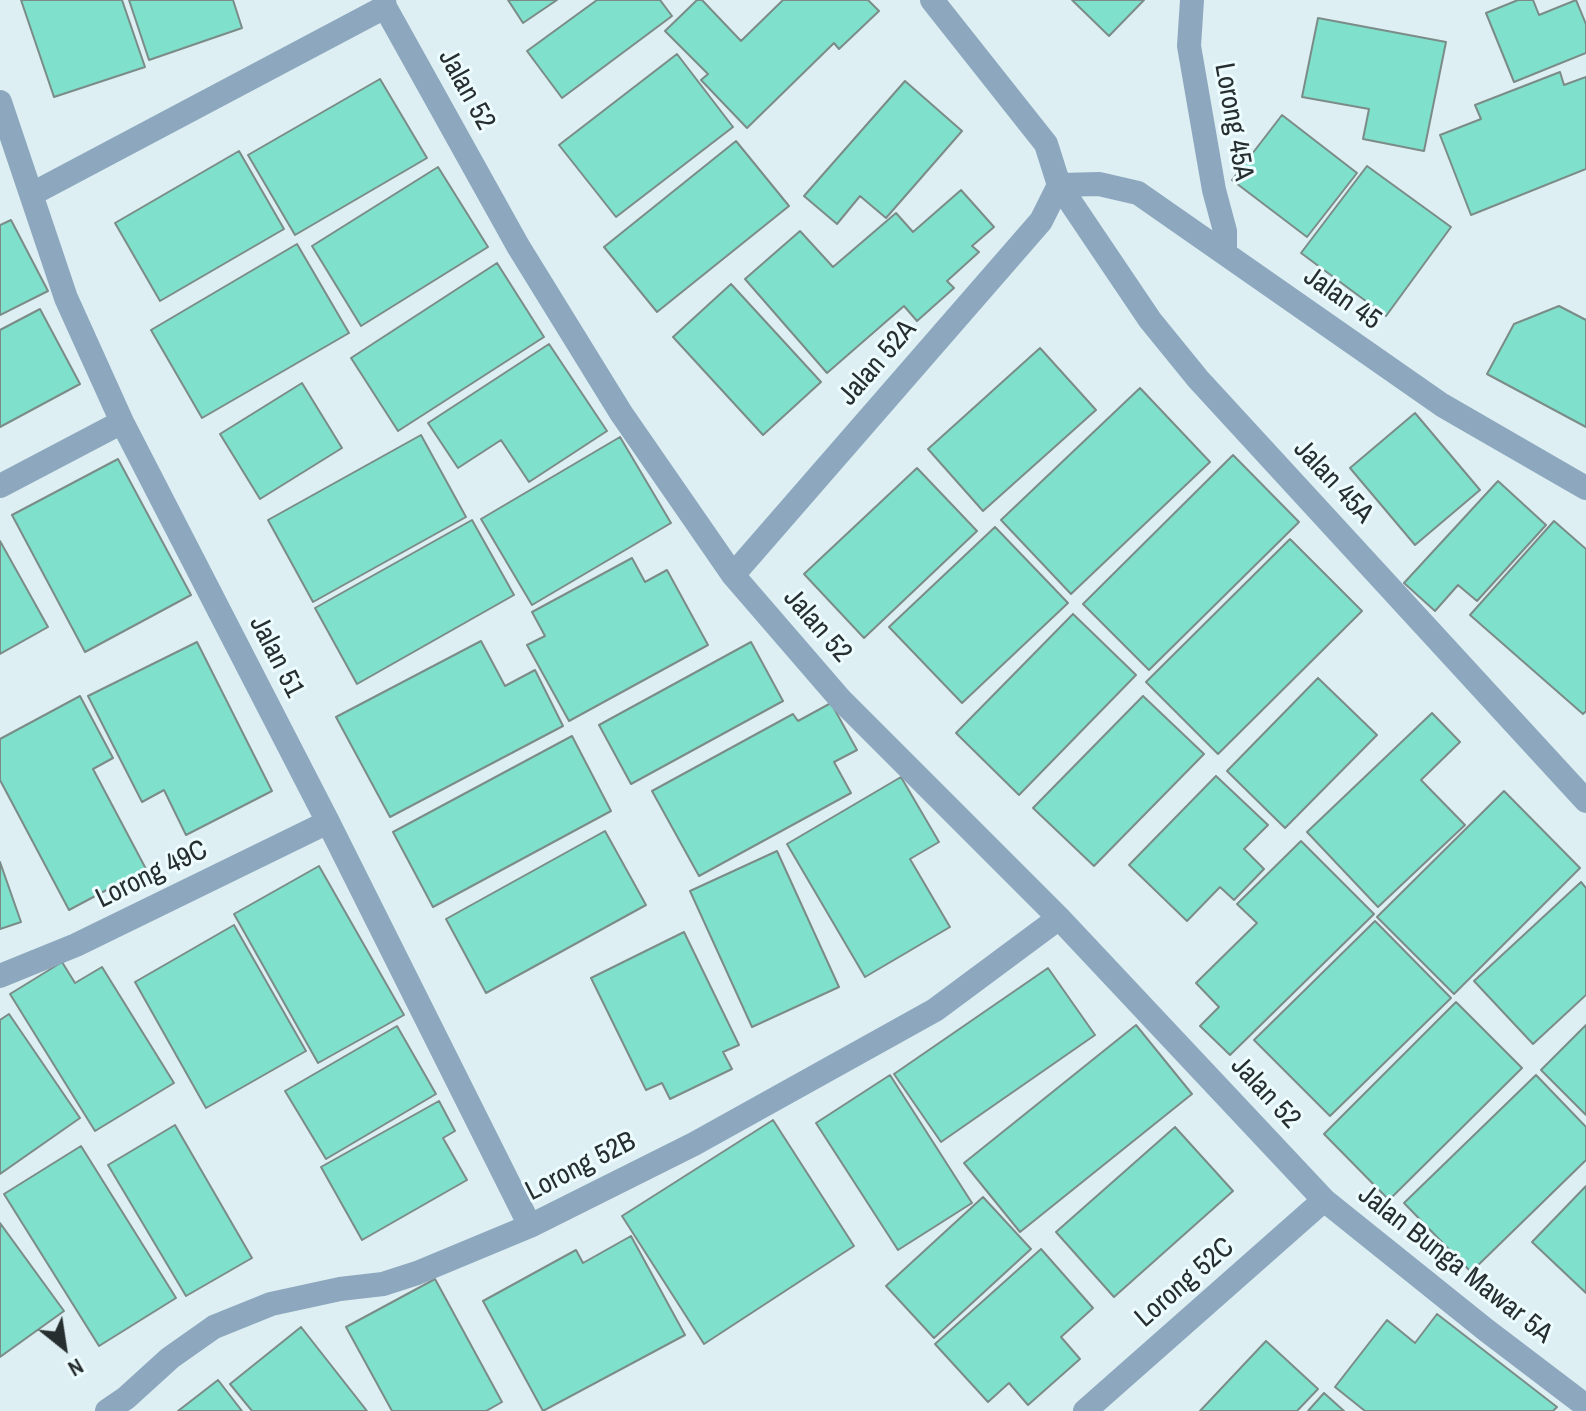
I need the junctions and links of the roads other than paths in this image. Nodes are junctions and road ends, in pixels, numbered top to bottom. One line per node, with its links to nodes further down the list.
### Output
1 (932, 0): 5 (street, Jalan 45A)
2 (1192, 0): 7 (street, Lorong 45A)
3 (385, 3): 6 (street); 11 (street, Jalan 52)
4 (0, 102): 6 (street, Jalan 51)
5 (1059, 185): 7 (street, Jalan 45); 11 (street, Jalan 52A); 12 (street, Jalan 45A)
6 (32, 194): 8 (street, Jalan 51)
7 (1225, 253): 10 (street, Jalan 45)
8 (122, 422): 9 (street); 13 (street, Jalan 51)
9 (0, 486)
10 (1586, 488)
11 (733, 575): 14 (street, Jalan 52)
12 (1586, 801)
13 (328, 822): 15 (street, Lorong 49C); 17 (street, Jalan 51)
14 (1059, 918): 16 (street, Jalan 52); 17 (street, Lorong 52B)
15 (0, 976)
16 (1324, 1200): 18 (street, Jalan Bunga Mawar 5A); 20 (street, Lorong 52C)
17 (530, 1226): 19 (street, Lorong 52B)
18 (1586, 1406)
19 (107, 1411)
20 (1085, 1411)

